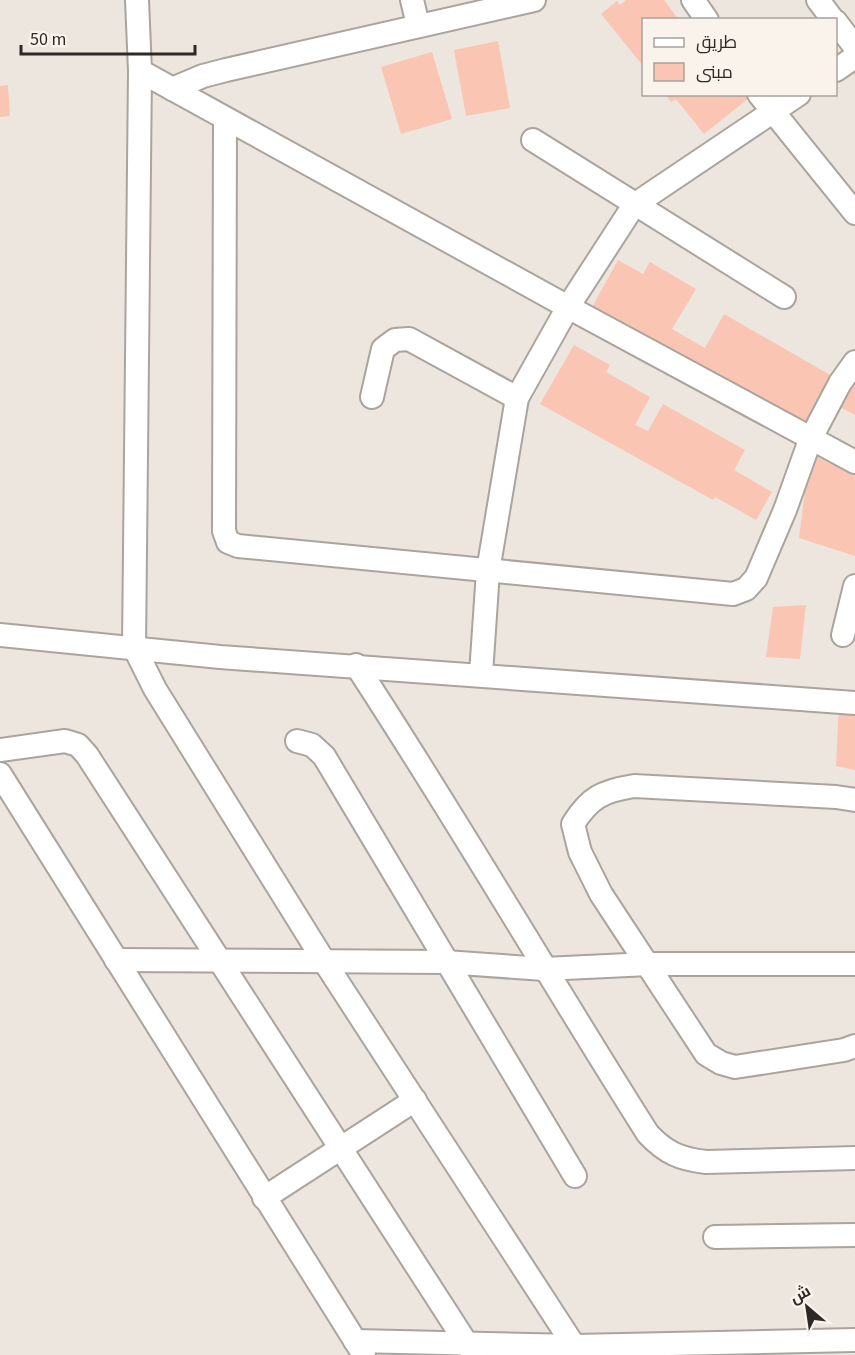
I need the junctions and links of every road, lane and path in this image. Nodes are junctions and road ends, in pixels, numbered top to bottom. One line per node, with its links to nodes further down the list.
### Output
1 (137, 0): 13 (street)
2 (412, 0): 9 (street)
3 (534, 0): 9 (street)
4 (693, 0): 6 (street)
5 (818, 0): 7 (street)
6 (706, 18)
7 (832, 18)
8 (837, 25): 10 (street)
9 (418, 26): 14 (street)
10 (855, 47)
11 (855, 57): 12 (street)
12 (837, 69)
13 (140, 71): 14 (street); 32 (street)
14 (172, 89): 17 (street)
15 (792, 96): 16 (street)
16 (766, 103): 19 (street); 20 (street)
17 (225, 120): 22 (street); 28 (street)
18 (533, 140): 19 (street)
19 (634, 204): 21 (street); 22 (street)
20 (855, 213)
21 (784, 297)
22 (568, 308): 25 (street); 26 (street)
23 (855, 362): 26 (street)
24 (372, 397): 25 (street)
25 (517, 398): 28 (street)
26 (810, 440): 27 (street); 28 (street)
27 (855, 462)
28 (488, 571): 34 (street)
29 (855, 586): 31 (street)
30 (0, 635): 32 (street)
31 (843, 635)
32 (134, 647): 33 (street); 42 (street)
33 (356, 665): 34 (street); 46 (street)
34 (481, 674): 35 (street)
35 (855, 703)
36 (297, 741): 43 (street)
37 (0, 750): 41 (street)
38 (0, 774): 40 (street)
39 (855, 800): 44 (street)
40 (116, 960): 41 (street); 52 (street)
41 (221, 960): 42 (street); 49 (street)
42 (324, 961): 43 (street); 48 (street)
43 (445, 962): 46 (street); 51 (street)
44 (649, 964): 45 (street); 46 (street); 47 (street)
45 (855, 964)
46 (544, 969): 50 (street)
47 (855, 1046)
48 (415, 1100): 49 (street); 58 (street)
49 (342, 1148): 52 (street); 57 (street)
50 (855, 1158)
51 (575, 1176)
52 (264, 1198): 56 (street)
53 (855, 1235): 54 (street)
54 (715, 1237)
55 (855, 1340): 58 (street)
56 (360, 1348): 57 (street)
57 (470, 1349): 58 (street)
58 (578, 1350)

